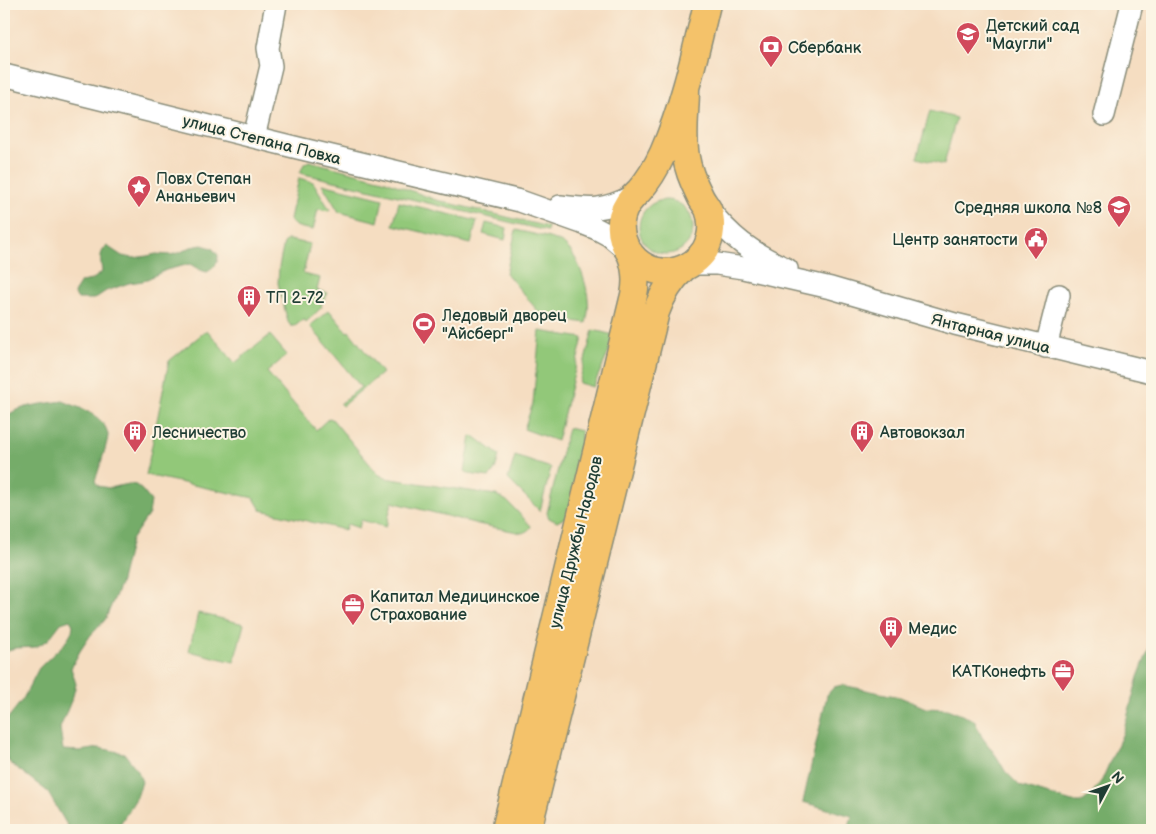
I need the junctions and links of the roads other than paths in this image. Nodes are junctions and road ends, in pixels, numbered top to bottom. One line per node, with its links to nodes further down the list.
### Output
1 (276, 4): 7 (street)
2 (707, 4): 5 (main road)
3 (1132, 4): 6 (street)
4 (4, 75): 7 (street, улица Степана Повха)
5 (686, 89): 8 (main road); 10 (main road)
6 (1104, 115)
7 (254, 137): 9 (street, улица Степана Повха)
8 (636, 193): 9 (street); 10 (main road); 11 (main road)
9 (520, 201): 11 (street)
10 (703, 201): 12 (main road); 13 (street)
11 (630, 254): 12 (main road); 17 (main road, улица Дружбы Народов)
12 (685, 267): 13 (street); 18 (main road, улица Дружбы Народов)
13 (831, 288): 15 (street, Янтарная улица)
14 (1060, 295): 15 (street)
15 (1046, 347): 16 (street, Янтарная улица)
16 (1152, 372)
17 (505, 830)
18 (528, 830)

